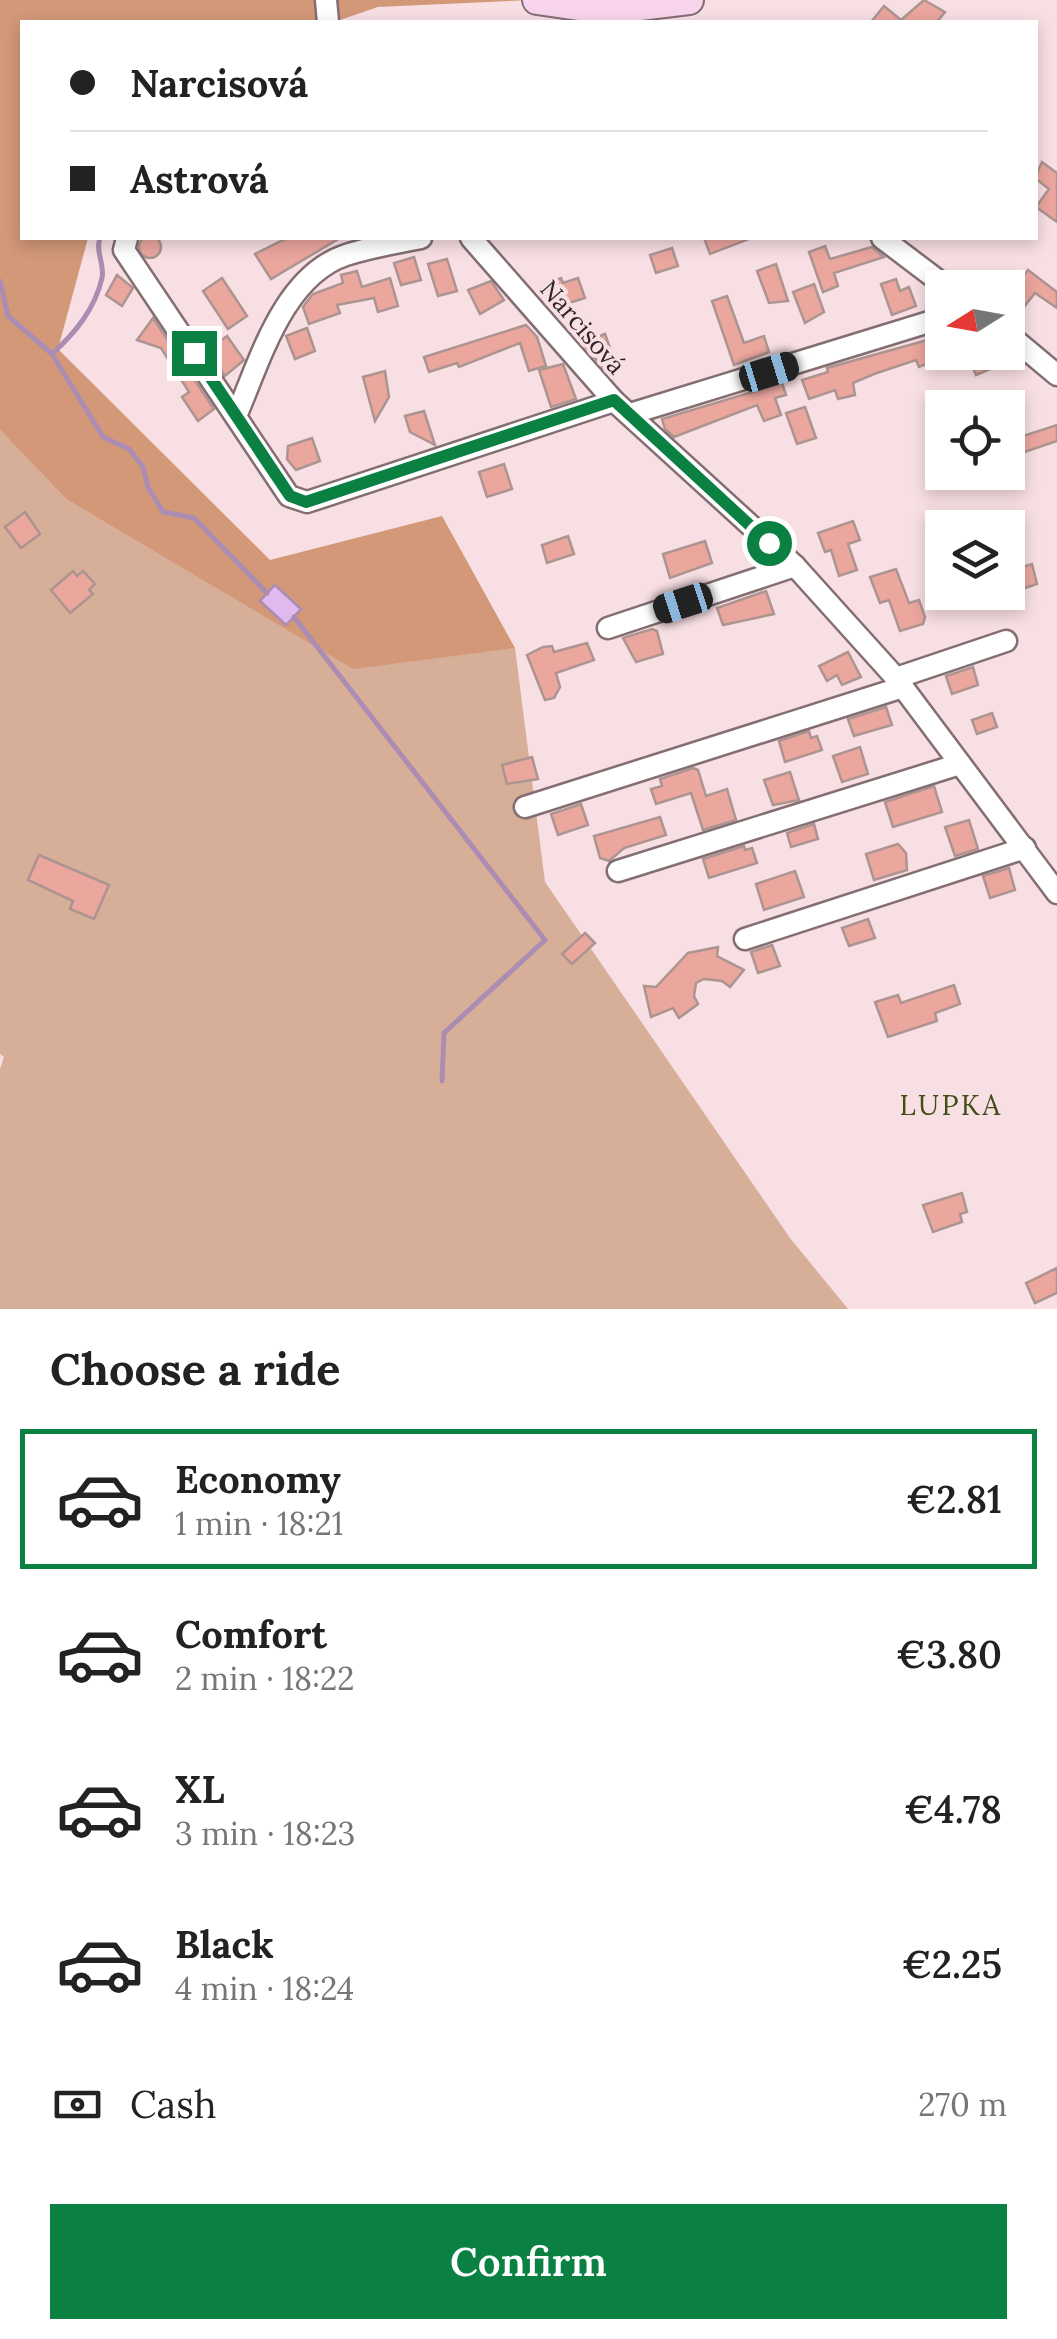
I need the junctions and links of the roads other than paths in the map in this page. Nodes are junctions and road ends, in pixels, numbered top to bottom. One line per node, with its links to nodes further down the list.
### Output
1 (537, 0): 3 (street)
2 (688, 0): 3 (street)
3 (654, 17)
4 (413, 240): 13 (street)
5 (473, 240): 12 (street, Narcisová)
6 (885, 240): 8 (street)
7 (125, 244): 13 (street)
8 (925, 271)
9 (925, 323): 12 (street)
10 (1025, 348): 11 (street)
11 (1057, 375)
12 (622, 407): 13 (street); 14 (street, Narcisová)
13 (236, 416)
14 (794, 566): 15 (street); 17 (street, Narcisová)
15 (608, 628)
16 (1006, 641): 17 (street)
17 (900, 682): 18 (street, Narcisová); 19 (street)
18 (960, 764): 20 (street, Narcisová); 21 (street)
19 (525, 808)
20 (1025, 848): 22 (street, Narcisová); 23 (street)
21 (618, 870)
22 (1057, 892)
23 (745, 939)

